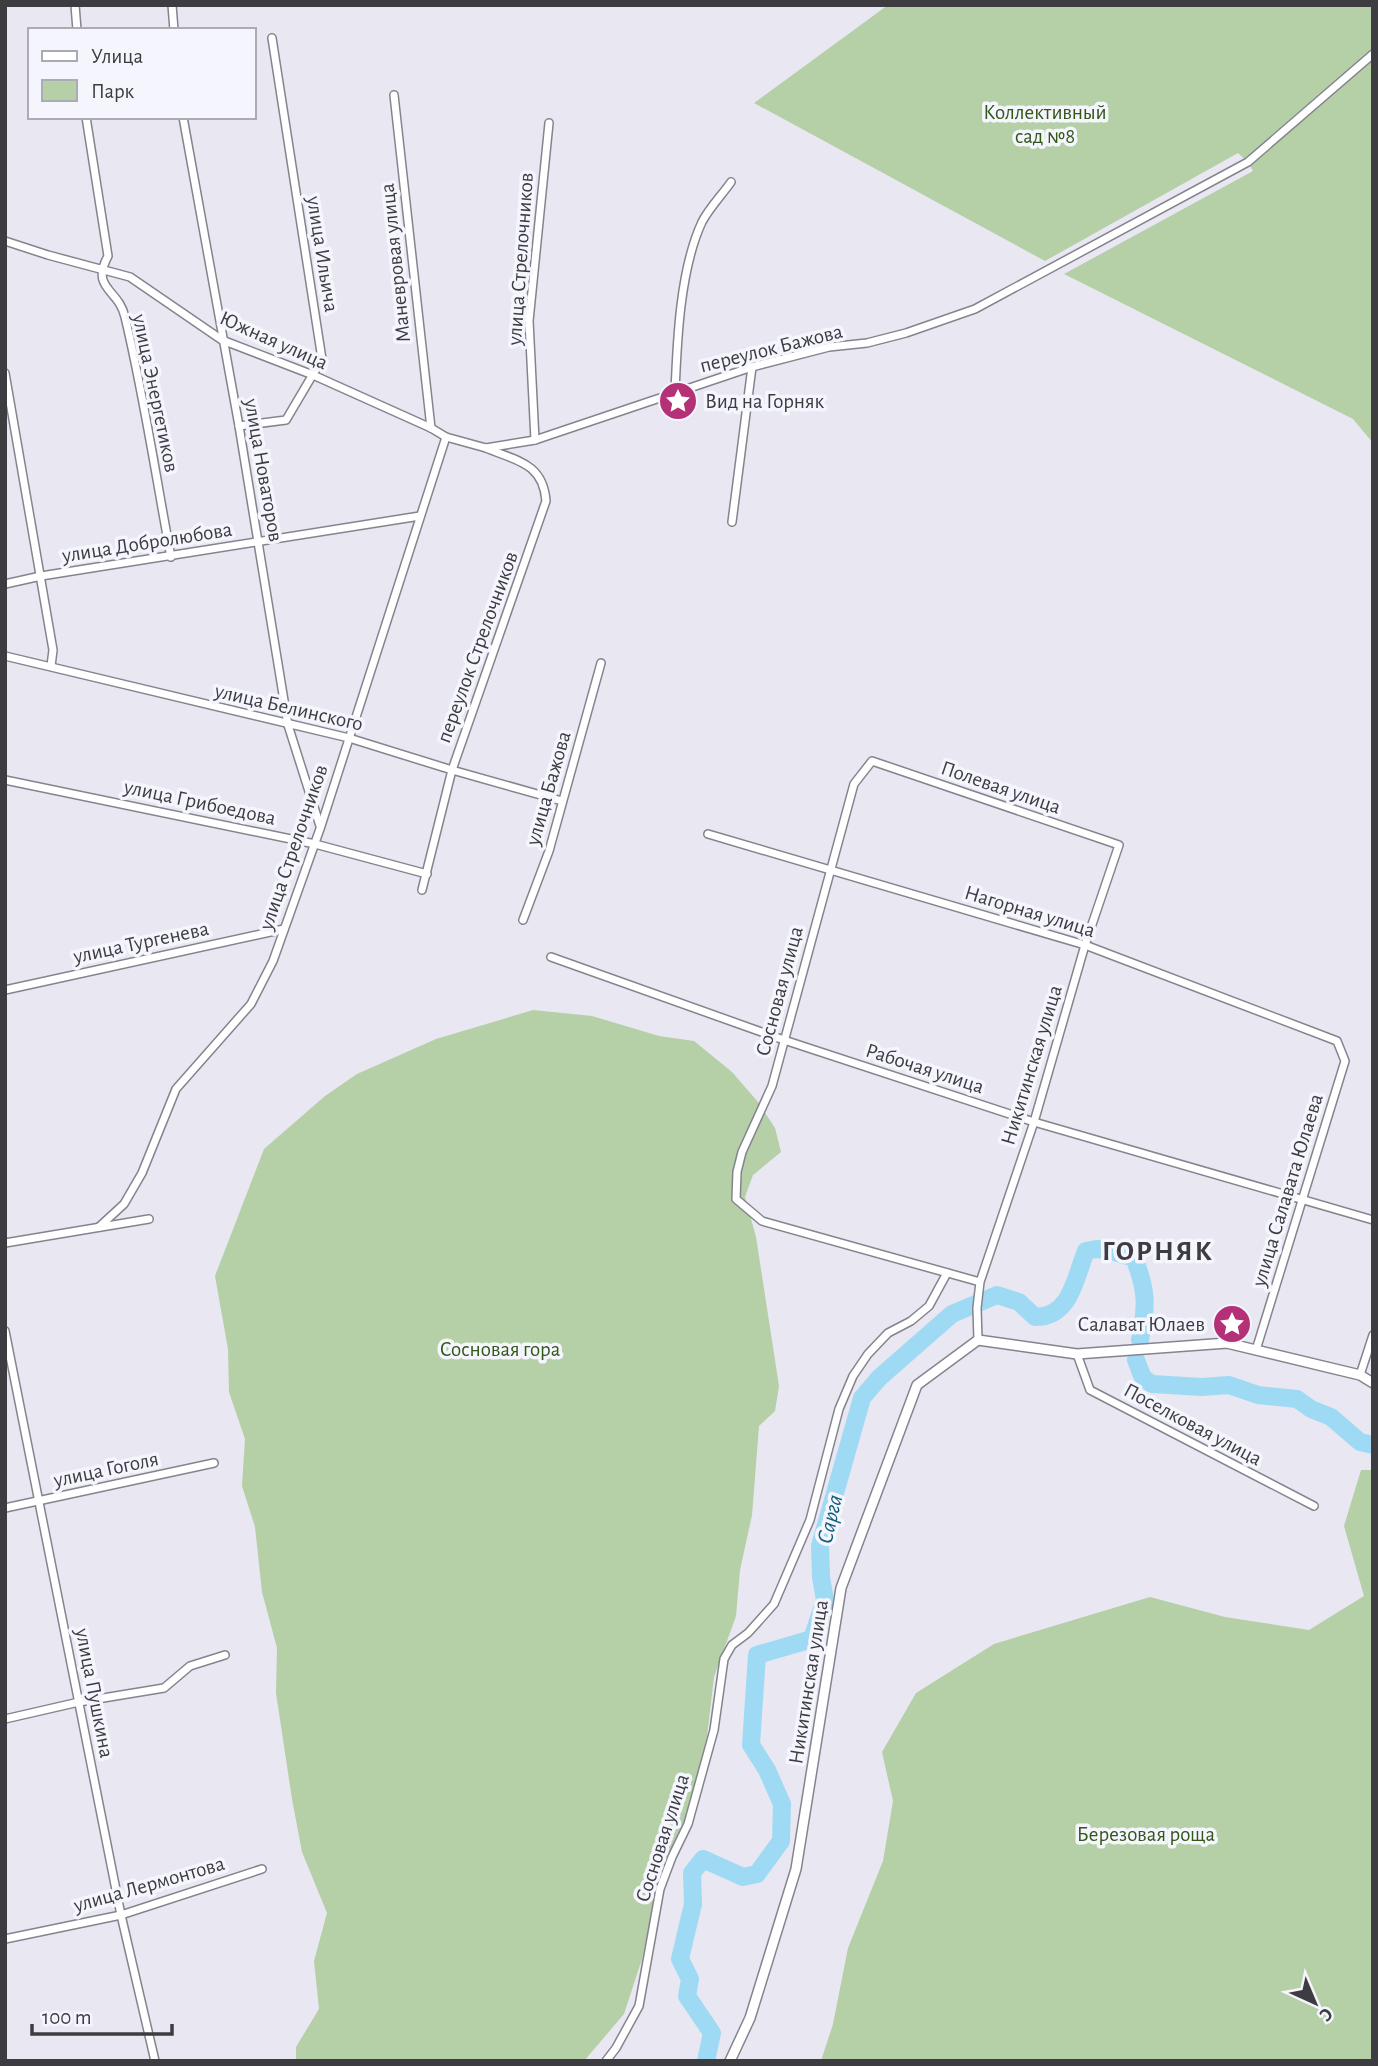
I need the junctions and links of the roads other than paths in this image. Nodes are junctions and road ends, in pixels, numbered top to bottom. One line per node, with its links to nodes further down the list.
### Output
1 (75, 5): 3 (street)
2 (172, 5): 4 (street)
3 (77, 28)
4 (174, 28)
5 (272, 38): 17 (street, улица Ильича)
6 (1373, 54): 15 (street, переулок Бажова)
7 (394, 95): 20 (street, Маневровая улица)
8 (86, 119): 13 (street)
9 (183, 119): 14 (street, улица Новаторов)
10 (549, 123): 22 (street, улица Стрелочников)
11 (731, 182): 18 (street, переулок Бажова)
12 (5, 241): 13 (street, Южная улица)
13 (101, 269): 14 (street, Южная улица); 27 (street, улица Энергетиков)
14 (222, 340): 17 (street, Южная улица); 19 (street, улица Новаторов)
15 (752, 367): 18 (street, переулок Бажова); 25 (street)
16 (5, 373): 28 (street)
17 (313, 375): 19 (street, улица Ильича); 20 (street, Южная улица)
18 (675, 393): 22 (street, Южная улица)
19 (239, 426): 26 (street, улица Новаторов)
20 (431, 428): 21 (street, Южная улица)
21 (446, 437): 23 (street, Южная улица); 24 (street, улица Стрелочников)
22 (535, 440): 23 (street, Южная улица)
23 (486, 448): 36 (street, переулок Стрелочников)
24 (420, 516): 26 (street, улица Добролюбова); 34 (street, улица Стрелочников)
25 (732, 522)
26 (259, 541): 27 (street, улица Добролюбова); 33 (street, улица Новаторов)
27 (171, 557): 28 (street, улица Добролюбова)
28 (41, 576): 29 (street, улица Добролюбова); 32 (street)
29 (5, 584)
30 (5, 656): 32 (street, улица Белинского)
31 (601, 663): 38 (street, улица Бажова)
32 (51, 666): 33 (street, улица Белинского)
33 (288, 725): 34 (street, улица Белинского); 39 (street, улица Новаторов)
34 (349, 738): 36 (street, улица Белинского); 39 (street, улица Стрелочников)
35 (872, 761): 42 (street, Полевая улица); 43 (street, Сосновая улица)
36 (452, 770): 38 (street, улица Белинского); 44 (street, переулок Стрелочников)
37 (5, 779): 41 (street, улица Грибоедова)
38 (562, 801): 46 (street, улица Бажова)
39 (321, 826): 41 (street, улица Стрелочников)
40 (708, 834): 43 (street, Нагорная улица)
41 (315, 844): 44 (street, улица Грибоедова); 47 (street, улица Стрелочников)
42 (1119, 845): 48 (street, Никитинская улица)
43 (830, 870): 48 (street, Нагорная улица); 51 (street, Сосновая улица)
44 (428, 874): 45 (street, переулок Стрелочников)
45 (422, 890)
46 (523, 920)
47 (284, 929): 50 (street, улица Тургенева); 57 (street, улица Стрелочников)
48 (1085, 945): 52 (street, Нагорная улица); 53 (street, Никитинская улица)
49 (551, 957): 51 (street, Рабочая улица)
50 (5, 990)
51 (784, 1040): 53 (street, Рабочая улица); 59 (street, Сосновая улица)
52 (1337, 1041): 54 (street, улица Салавата Юлаева)
53 (1034, 1122): 54 (street, Рабочая улица); 60 (street, Никитинская улица)
54 (1303, 1199): 56 (street, Рабочая улица); 64 (street, улица Салавата Юлаева)
55 (149, 1219): 57 (street)
56 (1373, 1220)
57 (99, 1227): 58 (street)
58 (5, 1243)
59 (947, 1272): 60 (street); 73 (street, Никитинская улица)
60 (980, 1282): 63 (street, Никитинская улица)
61 (5, 1331): 69 (street, улица Пушкина)
62 (1373, 1335): 66 (street)
63 (978, 1340): 65 (street); 81 (street, Никитинская улица)
64 (1256, 1350): 65 (street); 66 (street)
65 (1077, 1354): 70 (street, Поселковая улица)
66 (1360, 1375): 67 (street)
67 (1373, 1383)
68 (214, 1463): 69 (street, улица Гоголя)
69 (41, 1501): 71 (street, улица Гоголя); 74 (street, улица Пушкина)
70 (1314, 1506)
71 (5, 1508)
72 (225, 1656): 74 (street)
73 (724, 1659): 80 (street, Сосновая улица)
74 (79, 1702): 75 (street); 77 (street, улица Пушкина)
75 (5, 1719)
76 (261, 1869): 77 (street, улица Лермонтова)
77 (121, 1915): 78 (street, улица Лермонтова); 79 (street, улица Пушкина)
78 (5, 1939)
79 (155, 2061)
80 (606, 2061)
81 (730, 2061)

